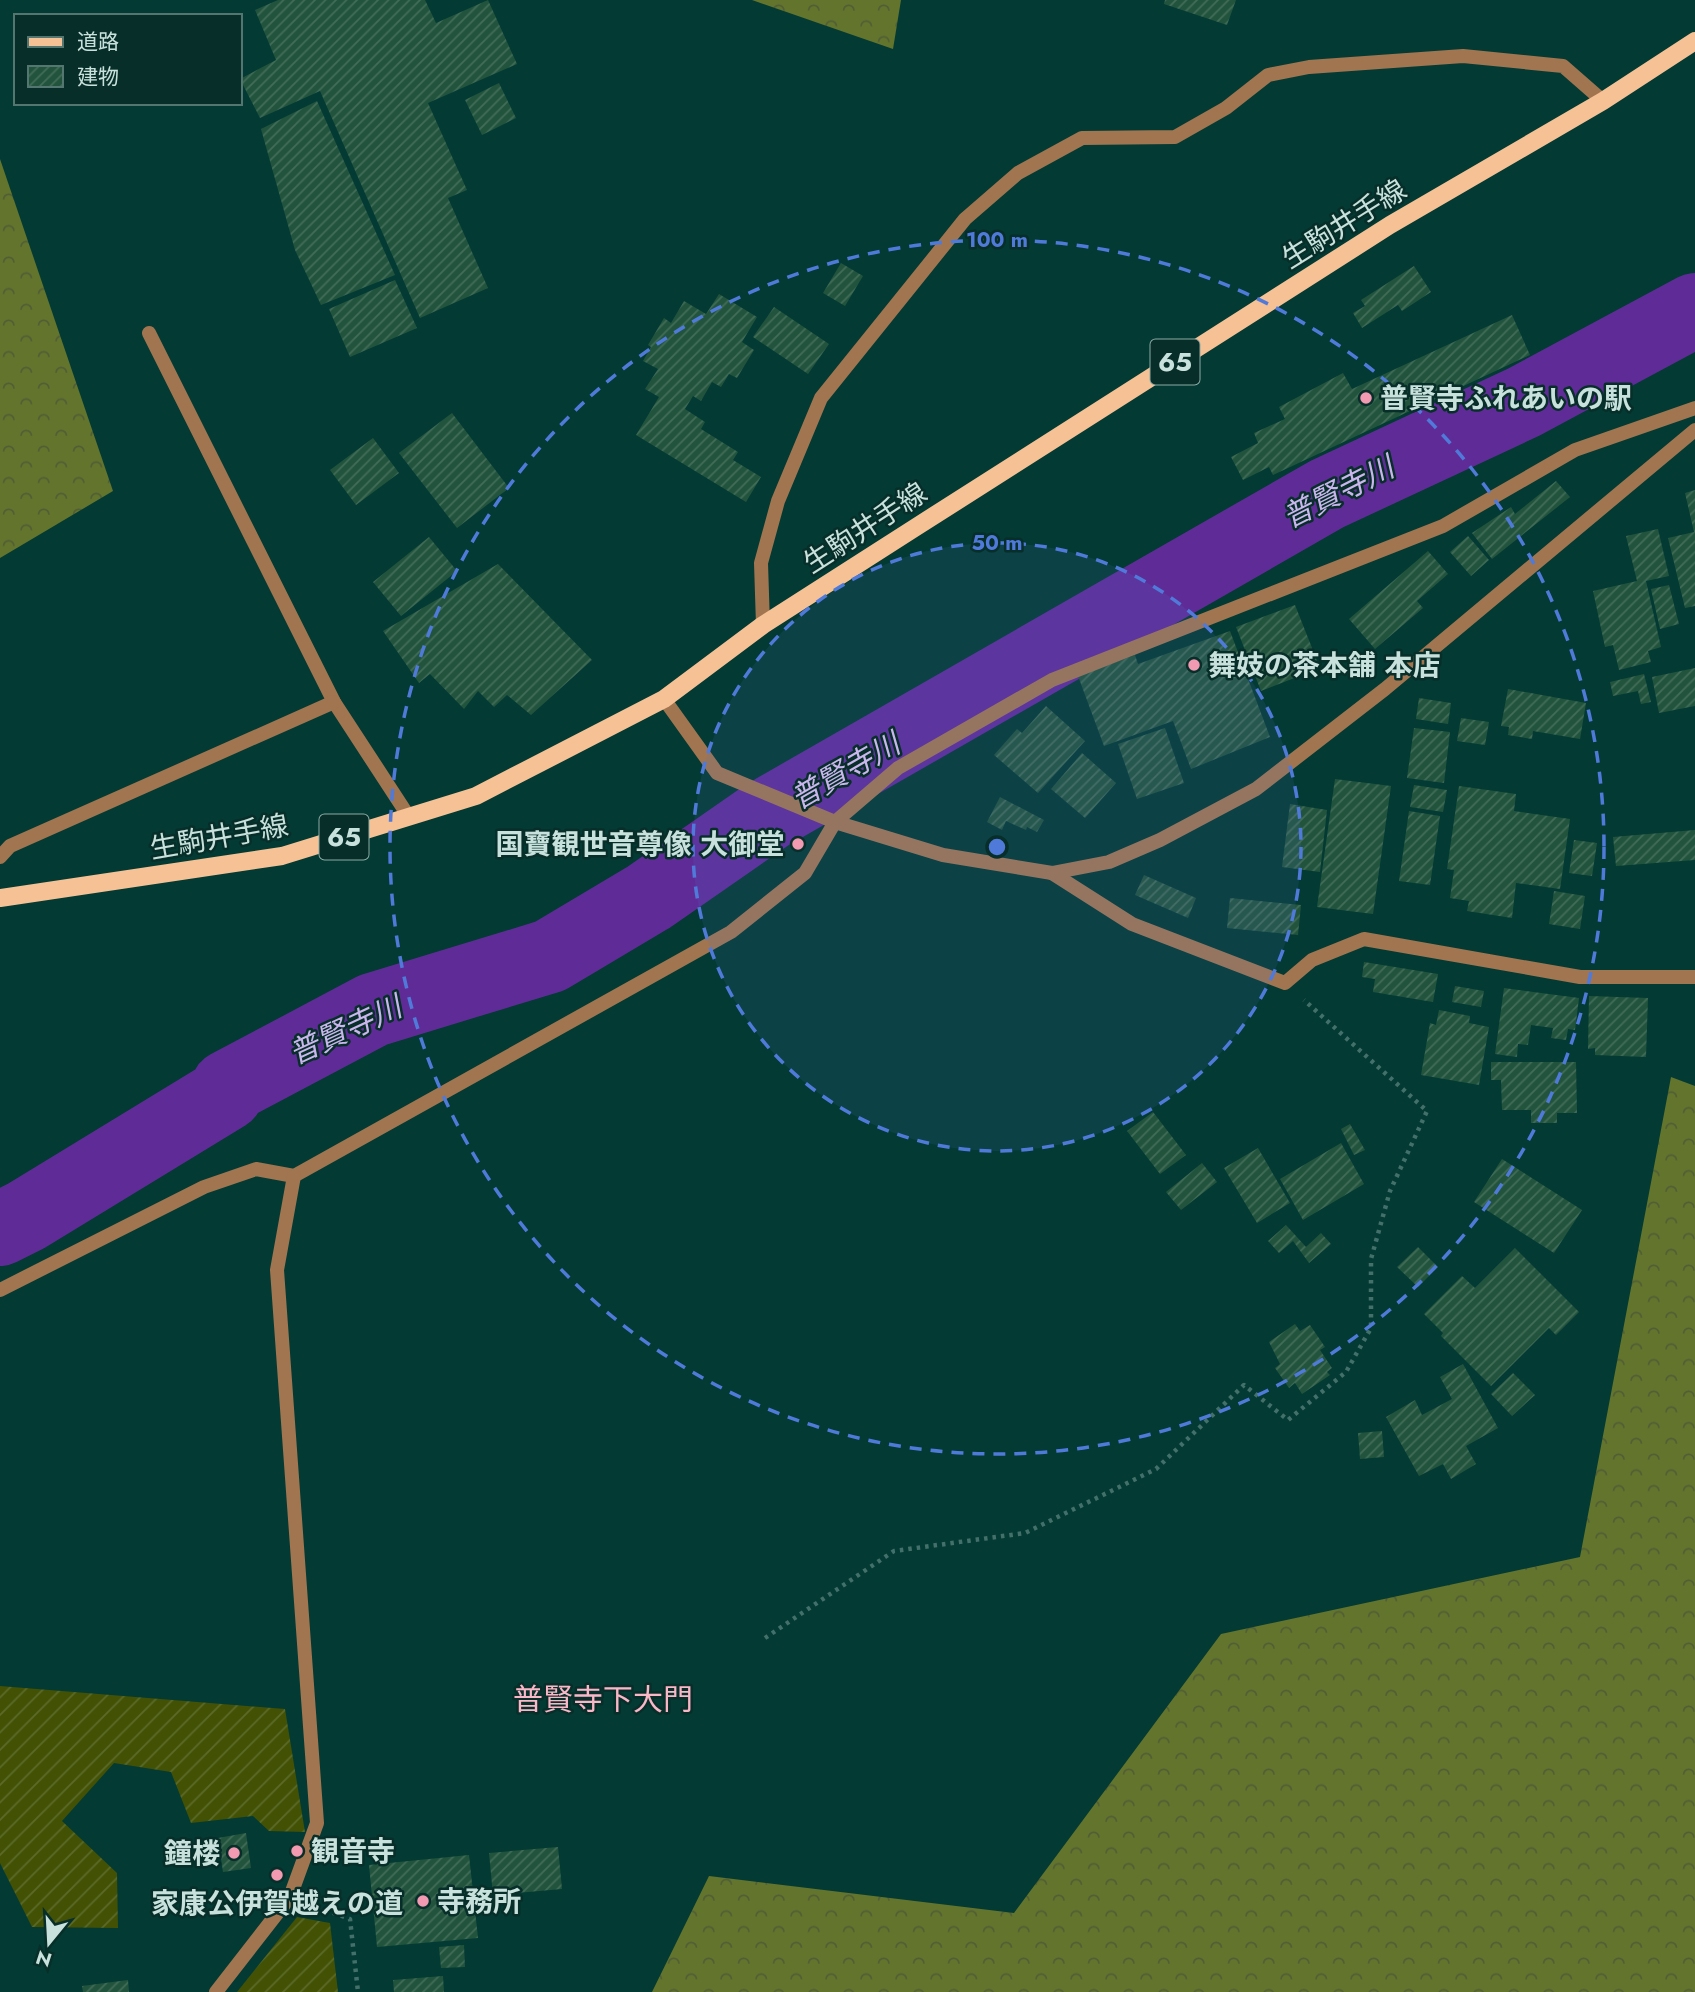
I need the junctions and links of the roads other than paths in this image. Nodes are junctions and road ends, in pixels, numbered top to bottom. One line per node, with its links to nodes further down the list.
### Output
1 (1695, 41): 2 (main road, 生駒井手線 / 65)
2 (1603, 101): 6 (main road, 生駒井手線 / 65); 6 (street)
3 (149, 333): 8 (street)
4 (1695, 408): 10 (street)
5 (1695, 430): 12 (street)
6 (763, 625): 7 (main road, 生駒井手線 / 65)
7 (664, 699): 9 (main road, 生駒井手線 / 65); 10 (street)
8 (334, 702): 9 (street); 11 (street)
9 (409, 817): 13 (main road, 生駒井手線 / 65)
10 (835, 822): 12 (street); 15 (street)
11 (0, 856)
12 (1052, 873): 14 (street)
13 (0, 898)
14 (1695, 977)
15 (294, 1176): 16 (street); 17 (street)
16 (0, 1290)
17 (216, 1992)

